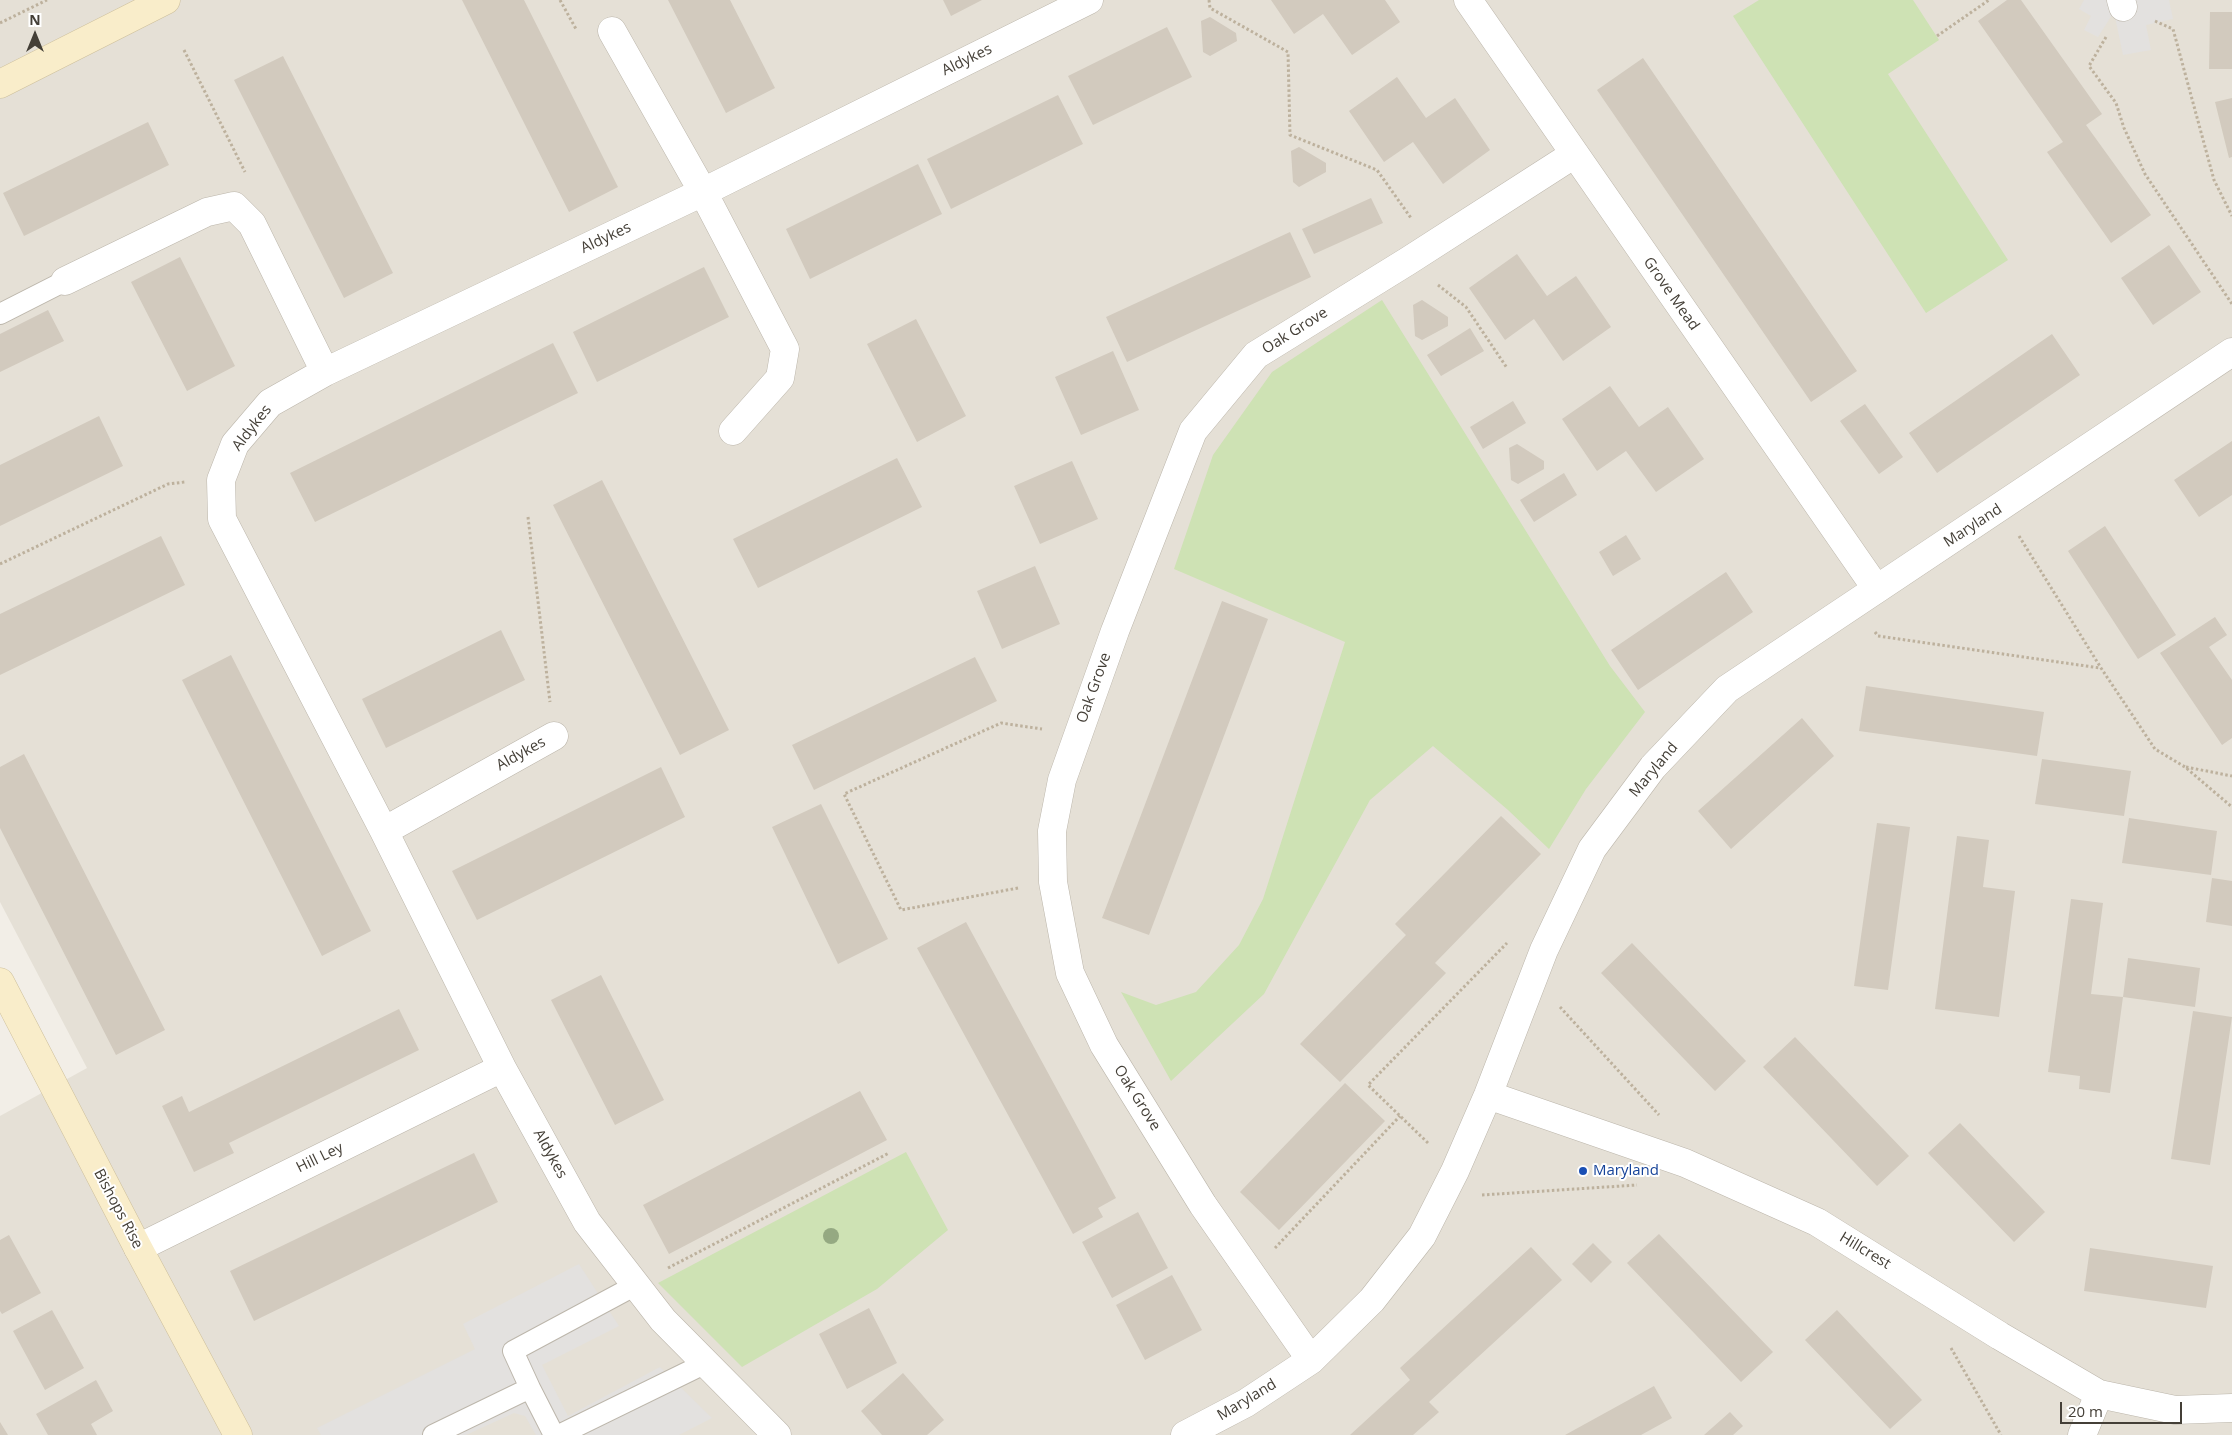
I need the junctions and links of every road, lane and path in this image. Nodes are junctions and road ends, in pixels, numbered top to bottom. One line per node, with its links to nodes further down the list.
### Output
1 (47, 0): 8 (path)
2 (166, 0): 12 (street)
3 (1209, 0): 17 (path)
4 (1468, 0): 13 (street, Grove Mead)
5 (1989, 0): 10 (path)
6 (1076, 3): 14 (street, Aldykes)
7 (2122, 4): 16 (path); 20 (path)
8 (0, 23)
9 (612, 30): 14 (street)
10 (1937, 36)
11 (184, 50): 15 (path)
12 (0, 84)
13 (1574, 155): 17 (street, Oak Grove); 30 (street, Grove Mead)
14 (703, 192): 24 (street, Aldykes); 25 (street)
15 (234, 206): 19 (street); 24 (street)
16 (2232, 216)
17 (1431, 246): 18 (street, Oak Grove)
18 (1408, 261): 23 (path); 33 (street, Oak Grove)
19 (65, 282): 21 (lane)
20 (2232, 304)
21 (0, 314)
22 (2232, 352): 27 (street, Maryland)
23 (1507, 368)
24 (326, 372): 26 (street, Aldykes)
25 (733, 431)
26 (221, 480): 29 (path); 38 (street, Aldykes)
27 (2002, 507): 30 (street, Maryland); 32 (path)
28 (528, 517): 34 (path)
29 (0, 564)
30 (1876, 588): 31 (street, Maryland)
31 (1855, 604): 32 (path); 40 (street, Maryland)
32 (2101, 668): 35 (path)
33 (1078, 734): 39 (street, Oak Grove); 39 (path)
34 (554, 736): 38 (street, Aldykes)
35 (2185, 767): 36 (path); 37 (path)
36 (2232, 776)
37 (2232, 807)
38 (384, 831): 42 (street, Aldykes)
39 (1053, 882): 48 (street, Oak Grove)
40 (1544, 950): 43 (street, Maryland); 44 (path)
41 (0, 982): 47 (street, Bishops Rise)
42 (502, 1068): 47 (street, Hill Ley); 49 (street, Aldykes)
43 (1488, 1095): 46 (street, Maryland); 50 (street, Hillcrest)
44 (1400, 1116): 46 (path); 48 (path)
45 (889, 1153): 49 (path)
46 (1455, 1171): 51 (street, Maryland)
47 (138, 1248): 56 (street, Bishops Rise)
48 (1250, 1274): 51 (street, Oak Grove)
49 (636, 1285): 52 (street, Aldykes); 53 (lane)
50 (1937, 1296): 54 (street, Hillcrest); 62 (path)
51 (1311, 1360): 61 (street, Maryland)
52 (706, 1363): 59 (lane); 60 (street, Aldykes)
53 (530, 1388): 57 (lane); 58 (lane)
54 (2099, 1394): 55 (street, Hillcrest); 63 (street)
55 (2232, 1408)
56 (238, 1435)
57 (433, 1435)
58 (554, 1435)
59 (559, 1435)
60 (777, 1435)
61 (1185, 1435)
62 (2001, 1435)
63 (2082, 1435)

